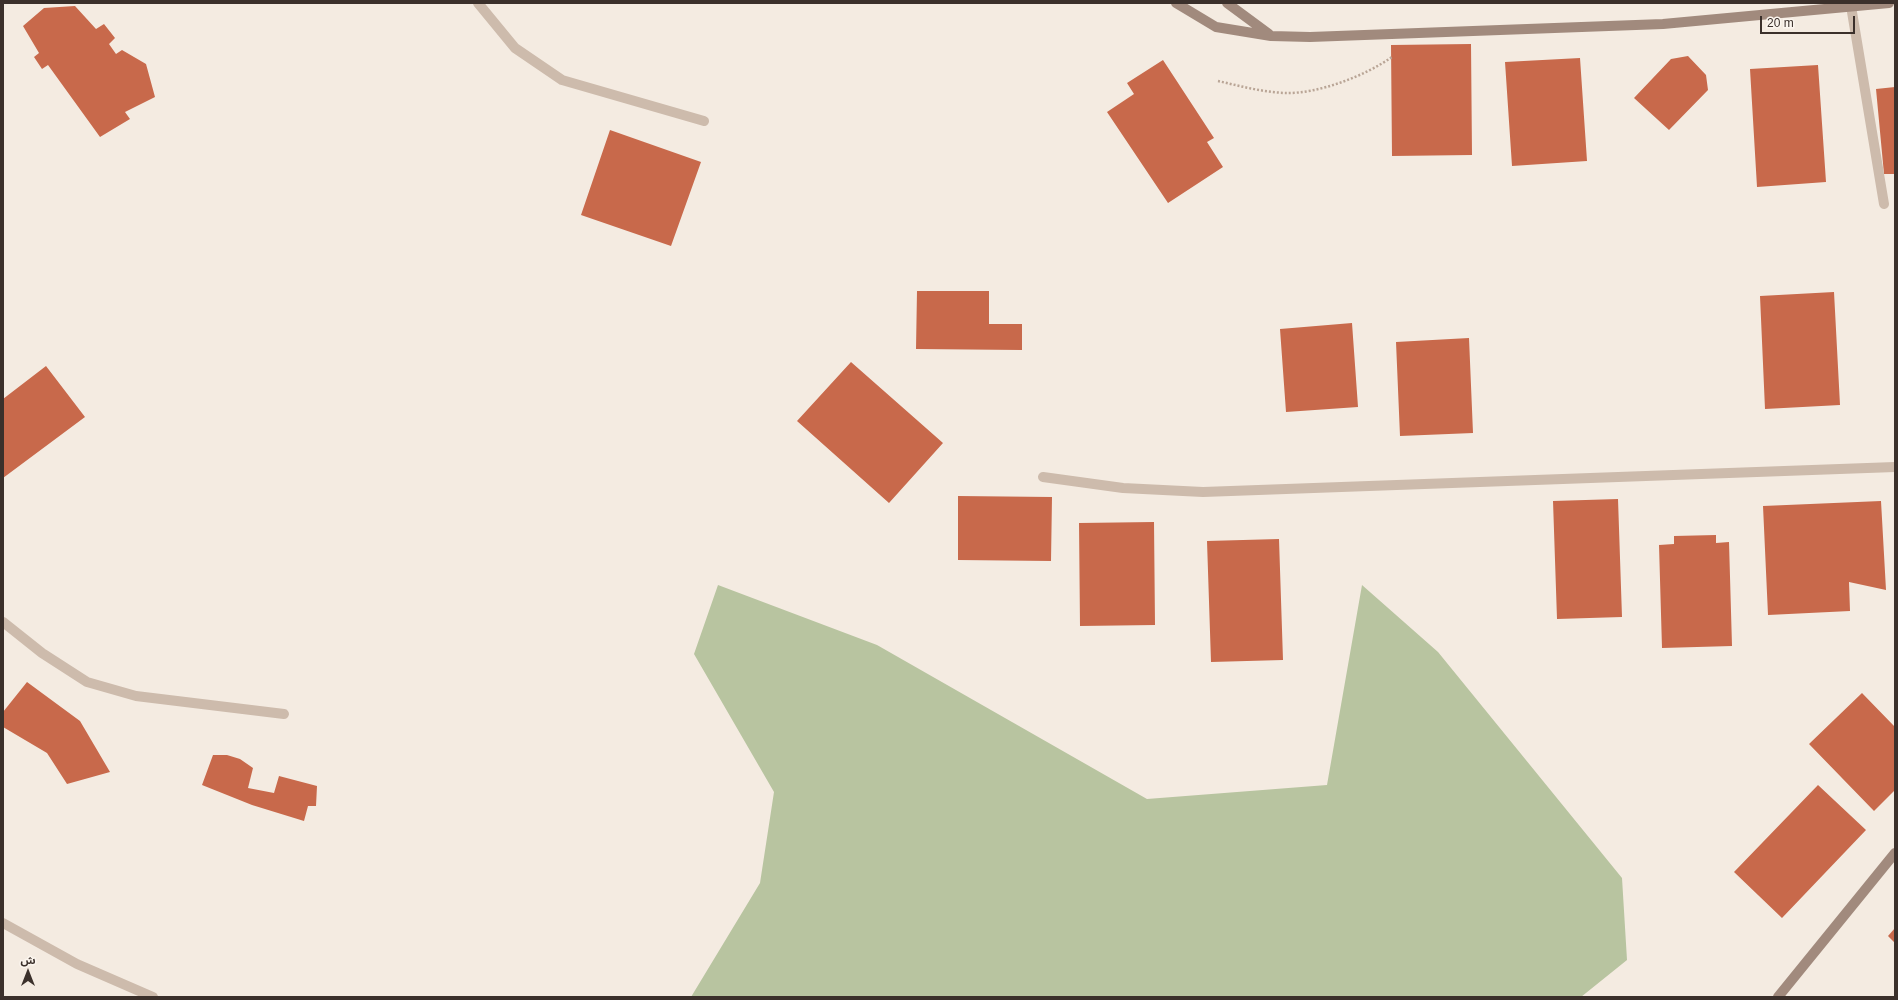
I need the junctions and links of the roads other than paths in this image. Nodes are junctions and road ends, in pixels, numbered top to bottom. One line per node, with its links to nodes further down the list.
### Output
1 (478, 3): 7 (street)
2 (1176, 3): 6 (main road)
3 (1227, 3): 6 (main road)
4 (1889, 3): 5 (main road)
5 (1851, 6): 6 (main road); 8 (street)
6 (1271, 36)
7 (704, 121)
8 (1884, 204)
9 (1895, 466): 10 (street)
10 (1043, 476)
11 (3, 622): 12 (street)
12 (284, 714)
13 (1895, 853): 16 (main road)
14 (3, 923): 15 (street)
15 (152, 997)
16 (1778, 997)

